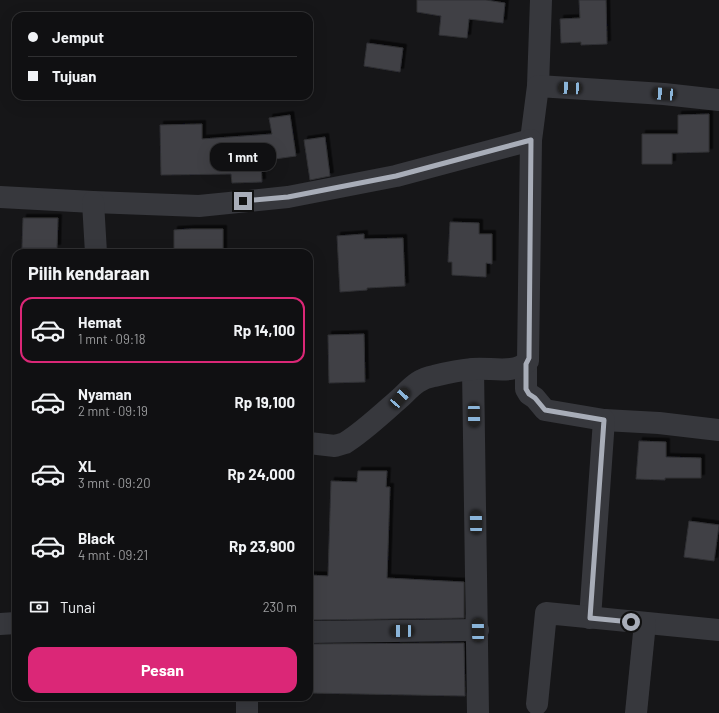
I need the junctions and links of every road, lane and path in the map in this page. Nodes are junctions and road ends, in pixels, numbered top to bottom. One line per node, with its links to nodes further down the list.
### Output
1 (541, 0): 2 (street)
2 (538, 86): 3 (street); 4 (street)
3 (719, 100)
4 (531, 140): 6 (street); 8 (street)
5 (0, 197): 6 (street)
6 (93, 202): 7 (street)
7 (96, 249)
8 (526, 364): 9 (street); 10 (street)
9 (473, 369): 12 (street); 17 (street)
10 (604, 420): 11 (street); 13 (street)
11 (719, 430)
12 (313, 443)
13 (590, 618): 15 (street); 21 (street)
14 (12, 623): 16 (street)
15 (645, 623): 18 (street); 24 (street)
16 (0, 624)
17 (478, 630): 19 (street); 23 (street)
18 (719, 630)
19 (313, 632)
20 (247, 701): 22 (street)
21 (537, 704)
22 (247, 713)
23 (478, 713)
24 (636, 713)

